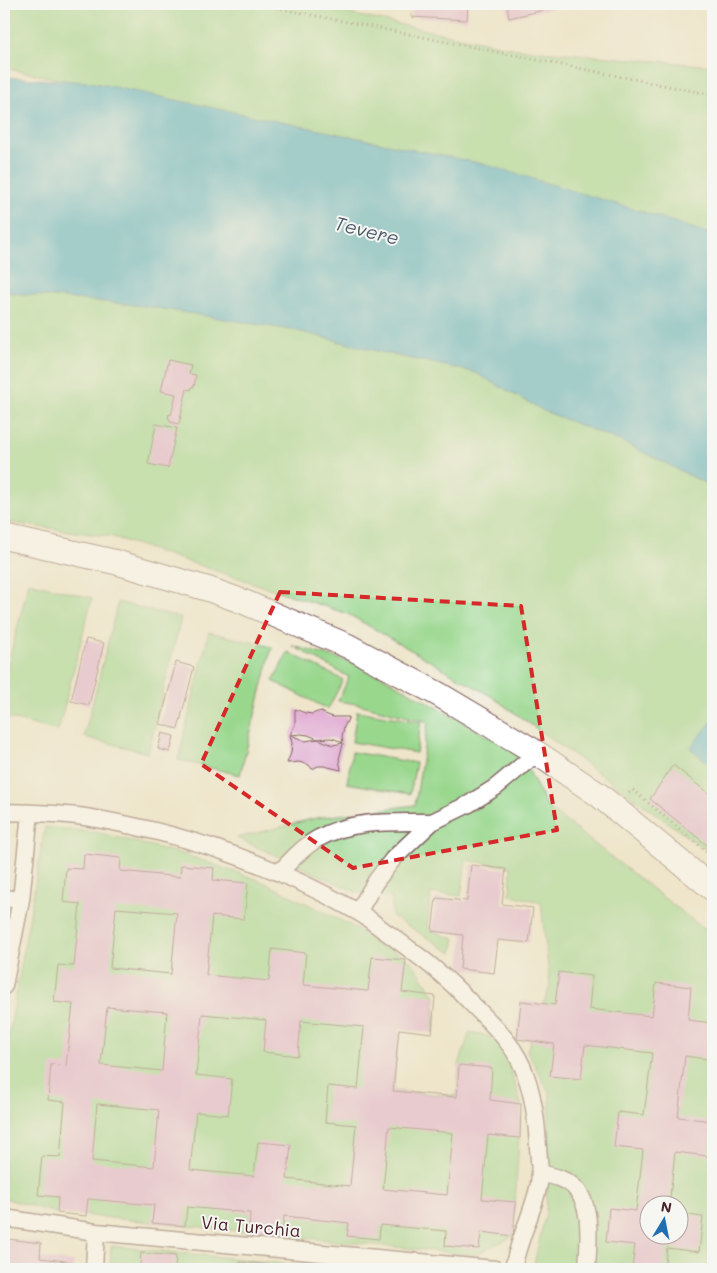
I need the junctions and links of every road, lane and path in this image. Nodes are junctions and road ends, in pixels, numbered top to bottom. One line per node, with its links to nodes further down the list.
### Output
1 (257, 4): 2 (path)
2 (713, 95)
3 (4, 538): 4 (main road)
4 (537, 753): 8 (street); 11 (main road)
5 (629, 794): 9 (path)
6 (4, 812): 7 (street)
7 (30, 813): 10 (street); 13 (street)
8 (432, 822): 10 (street); 14 (street)
9 (713, 857)
10 (280, 872): 14 (street)
11 (713, 889)
12 (4, 898): 13 (street)
13 (20, 900): 15 (street)
14 (358, 912): 16 (street)
15 (4, 986)
16 (540, 1173): 21 (street); 22 (street)
17 (4, 1218): 18 (street, Via Turchia)
18 (96, 1232): 19 (street); 20 (street, Via Turchia)
19 (94, 1269)
20 (495, 1269)
21 (513, 1269)
22 (587, 1269)

